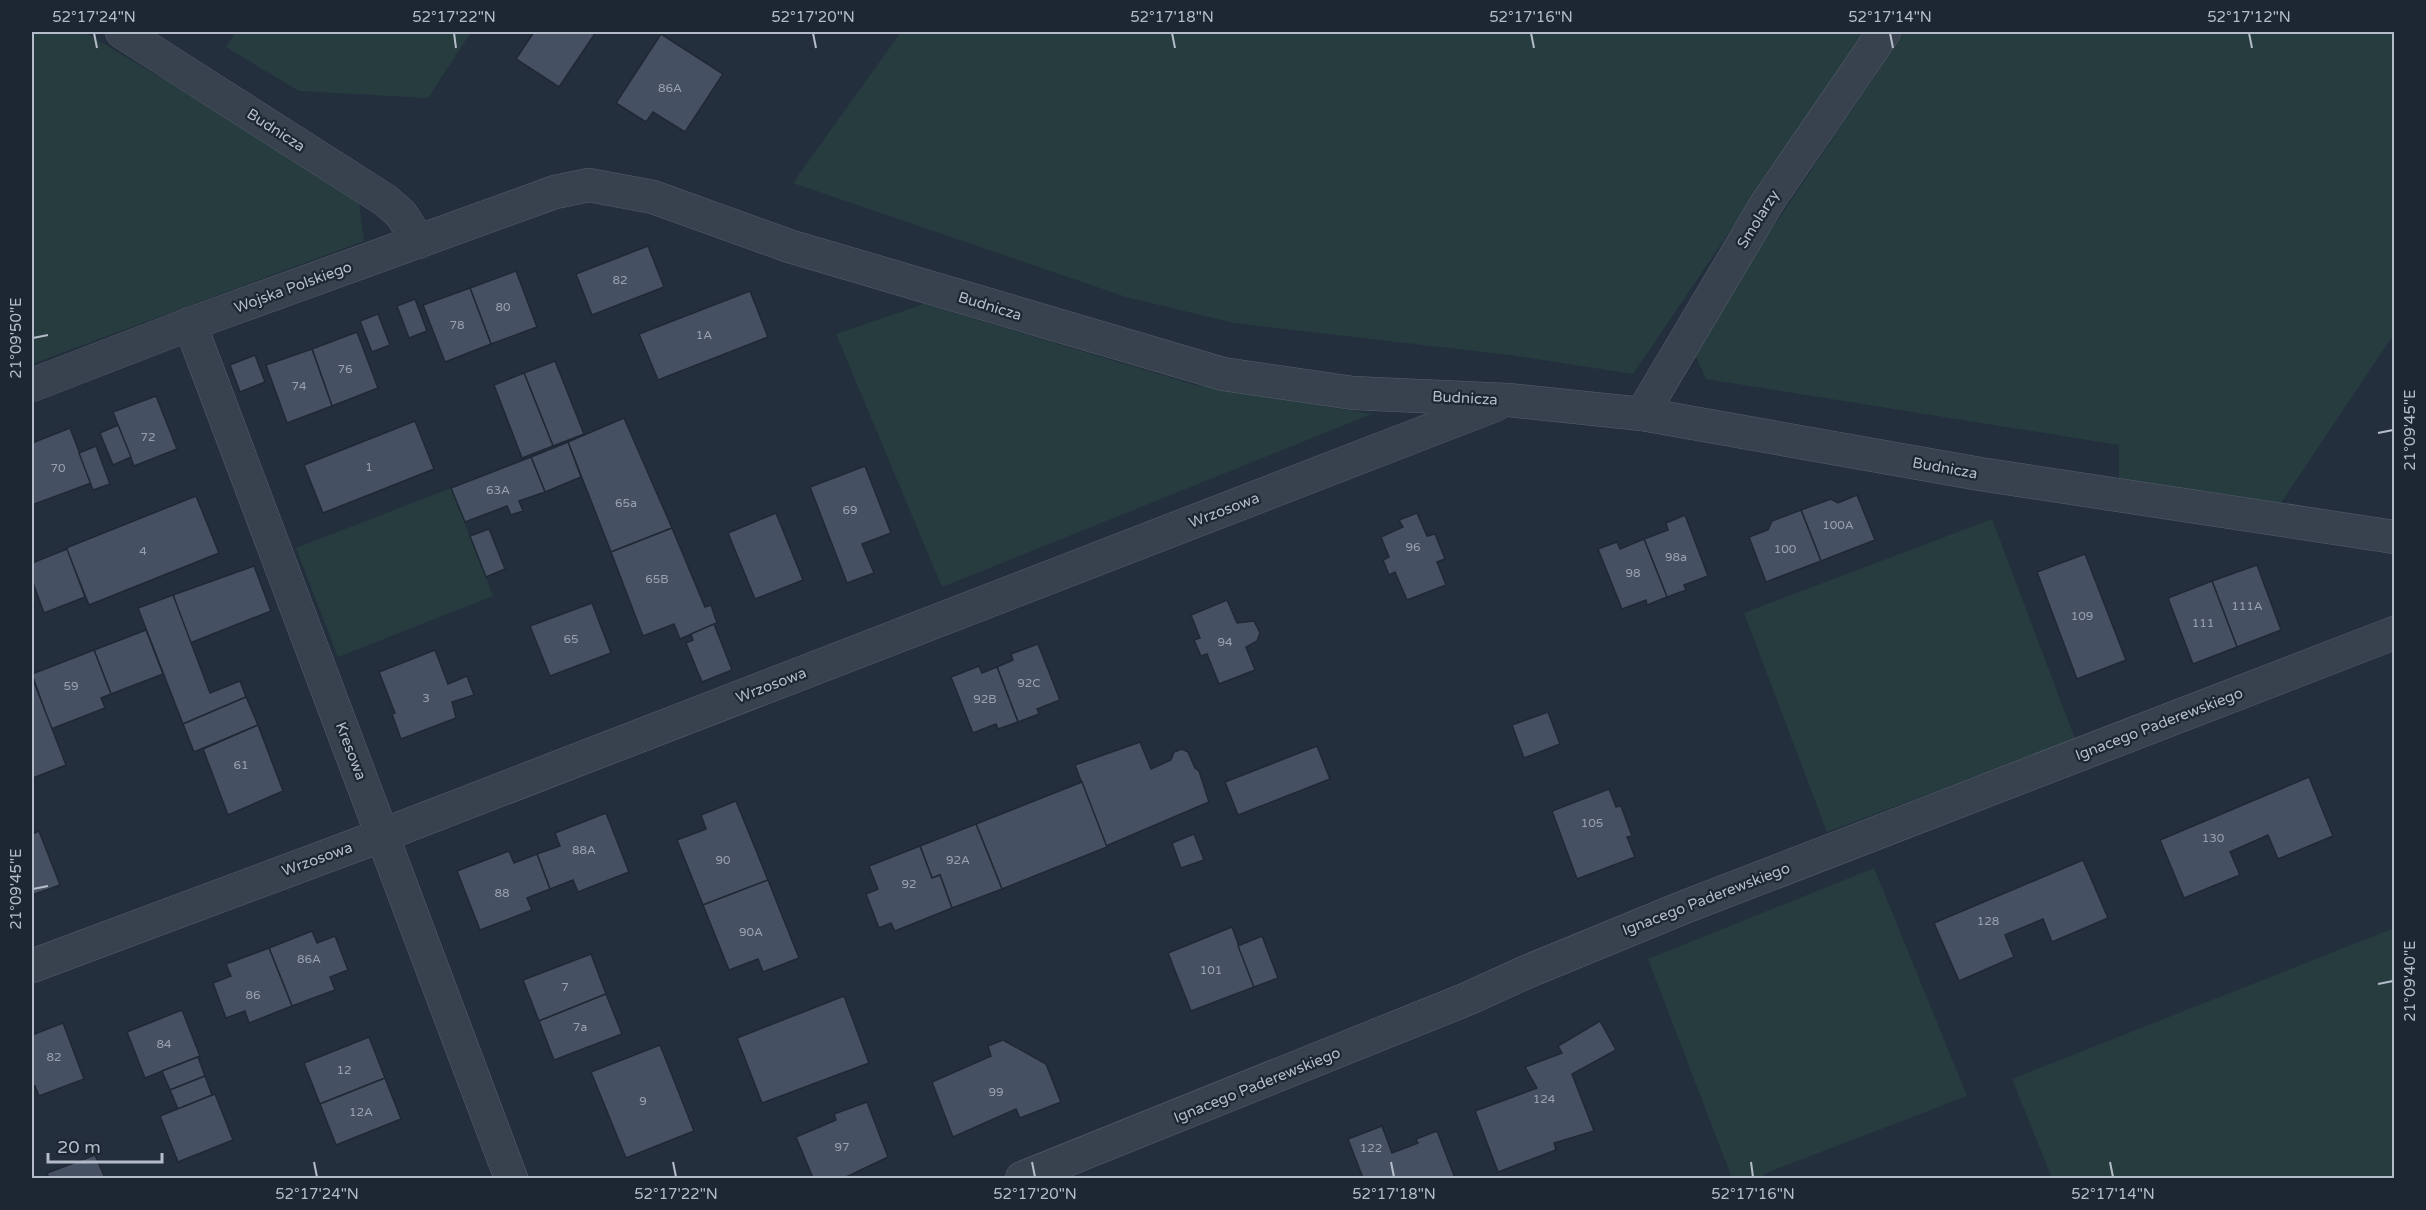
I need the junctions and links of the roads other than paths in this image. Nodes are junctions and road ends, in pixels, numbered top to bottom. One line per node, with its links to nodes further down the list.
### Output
1 (122, 32): 4 (street, Budnicza)
2 (1884, 32): 8 (street, Smolarzy)
3 (555, 192): 4 (street, Wojska Polskiego); 7 (street, Budnicza)
4 (419, 242): 5 (street, Wojska Polskiego)
5 (190, 324): 6 (street, Wojska Polskiego); 11 (street, Kresowa)
6 (32, 385)
7 (1508, 400): 8 (street, Budnicza); 11 (street, Wrzosowa)
8 (1642, 414): 9 (street, Budnicza)
9 (2394, 537)
10 (2394, 633): 14 (street, Ignacego Paderewskiego)
11 (383, 835): 12 (street, Wrzosowa); 13 (street, Kresowa)
12 (32, 966)
13 (511, 1179)
14 (1022, 1179)

